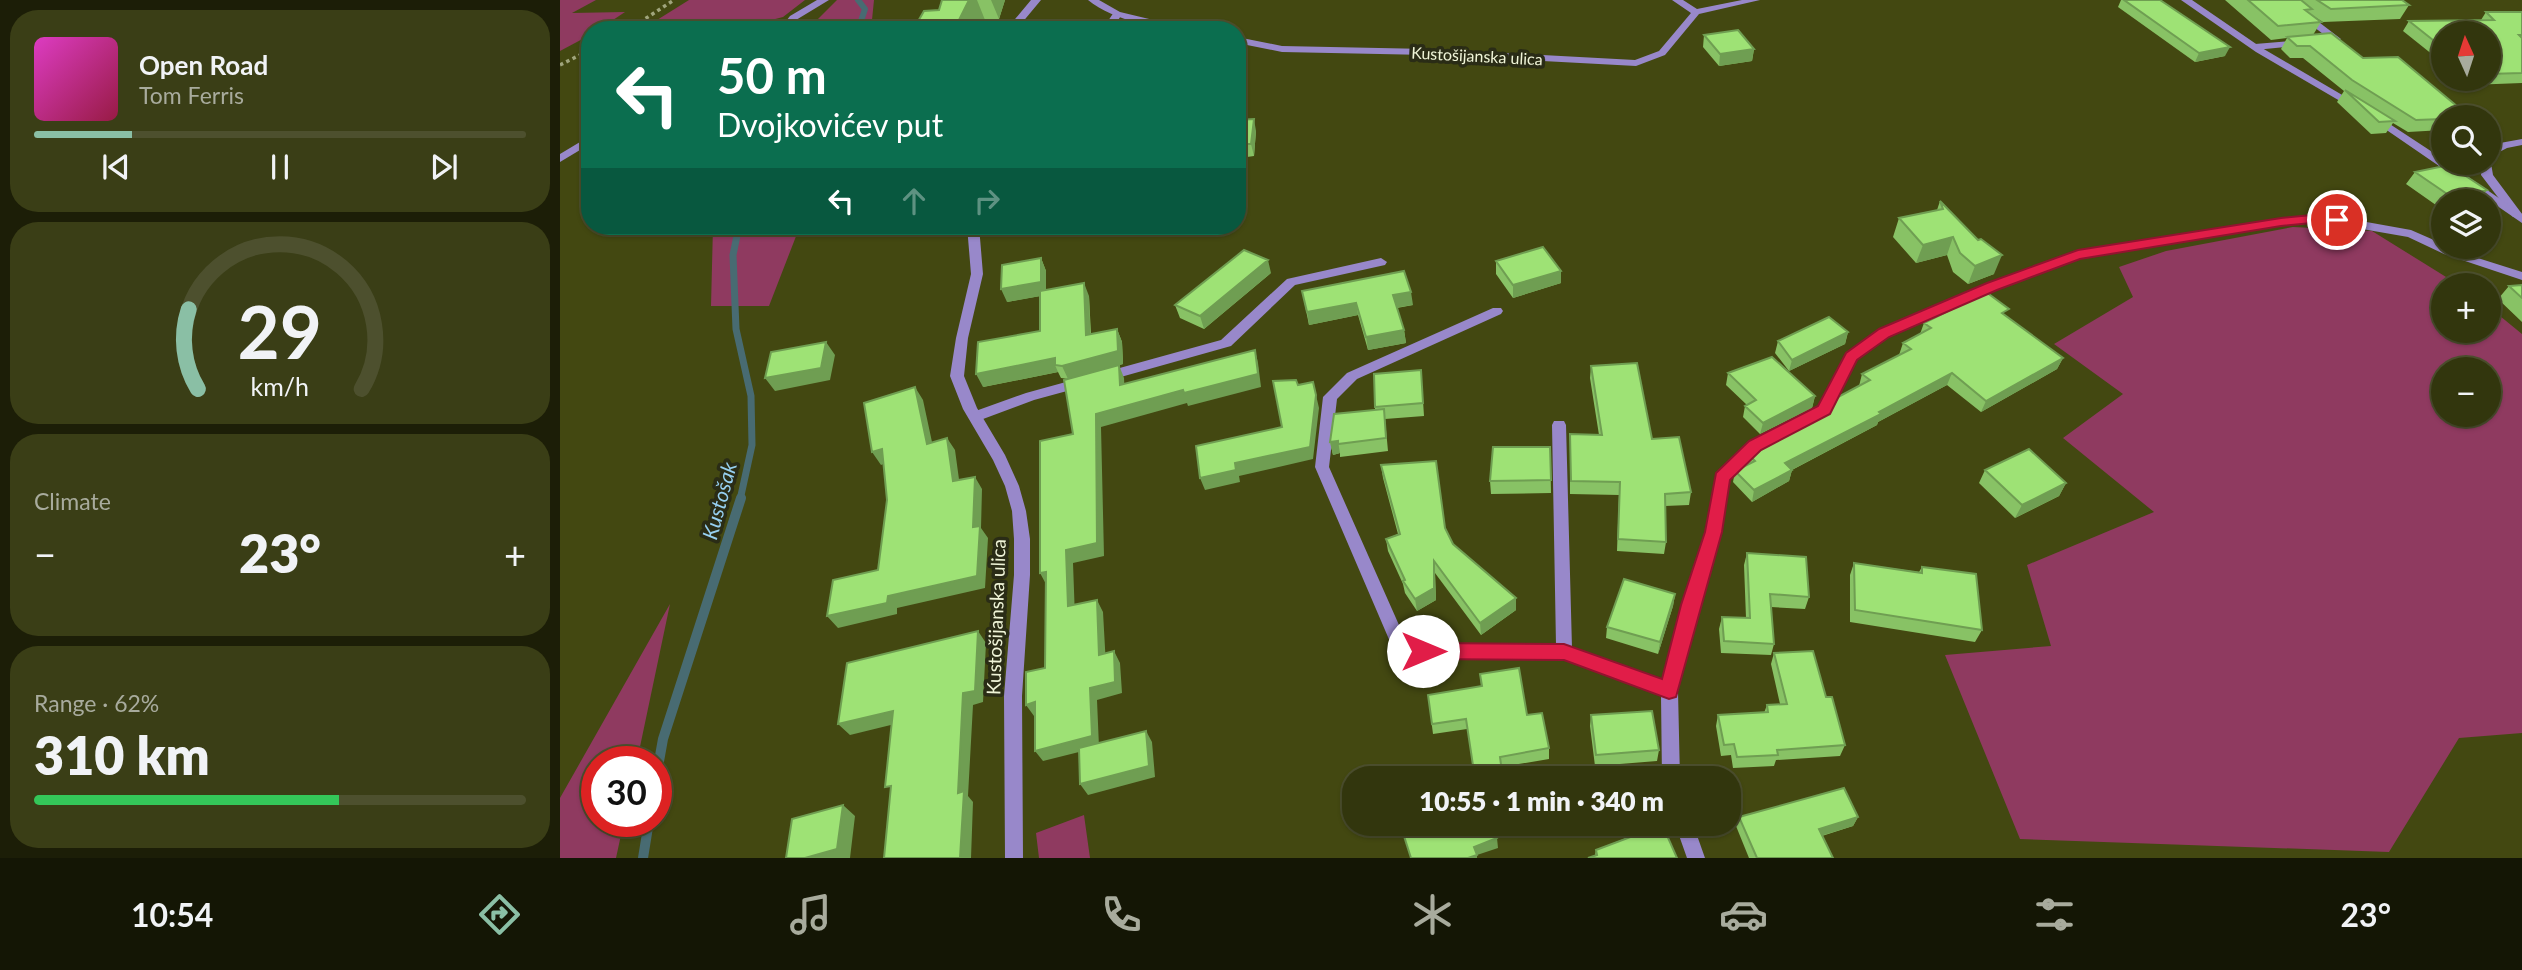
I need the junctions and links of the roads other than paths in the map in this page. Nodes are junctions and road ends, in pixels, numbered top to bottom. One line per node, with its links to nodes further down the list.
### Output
1 (824, 0): 10 (street)
2 (1035, 0): 11 (street)
3 (1093, 0): 9 (street)
4 (1677, 0): 7 (street)
5 (1755, 0): 7 (street)
6 (2186, 0): 15 (street)
7 (1696, 12): 14 (street, Kustošijanska ulica)
8 (2300, 12): 15 (street)
9 (1117, 14): 12 (street); 13 (street)
10 (791, 21)
11 (1018, 21)
12 (1113, 21)
13 (1149, 21)
14 (1246, 42)
15 (2255, 47): 21 (street)
16 (2522, 142): 18 (street)
17 (581, 145): 19 (street)
18 (2501, 147)
19 (560, 159)
20 (2487, 175): 21 (street)
21 (2520, 217)
22 (976, 235): 26 (street, Kustošijanska ulica)
23 (1381, 262): 26 (street)
24 (2522, 276): 29 (street)
25 (1497, 311): 28 (street)
26 (975, 417): 32 (street, Kustošijanska ulica)
27 (1559, 425): 28 (street)
28 (1564, 652): 29 (street)
29 (1669, 691): 30 (street)
30 (1671, 766)
31 (1688, 836): 33 (street)
32 (1014, 858)
33 (1696, 858)

